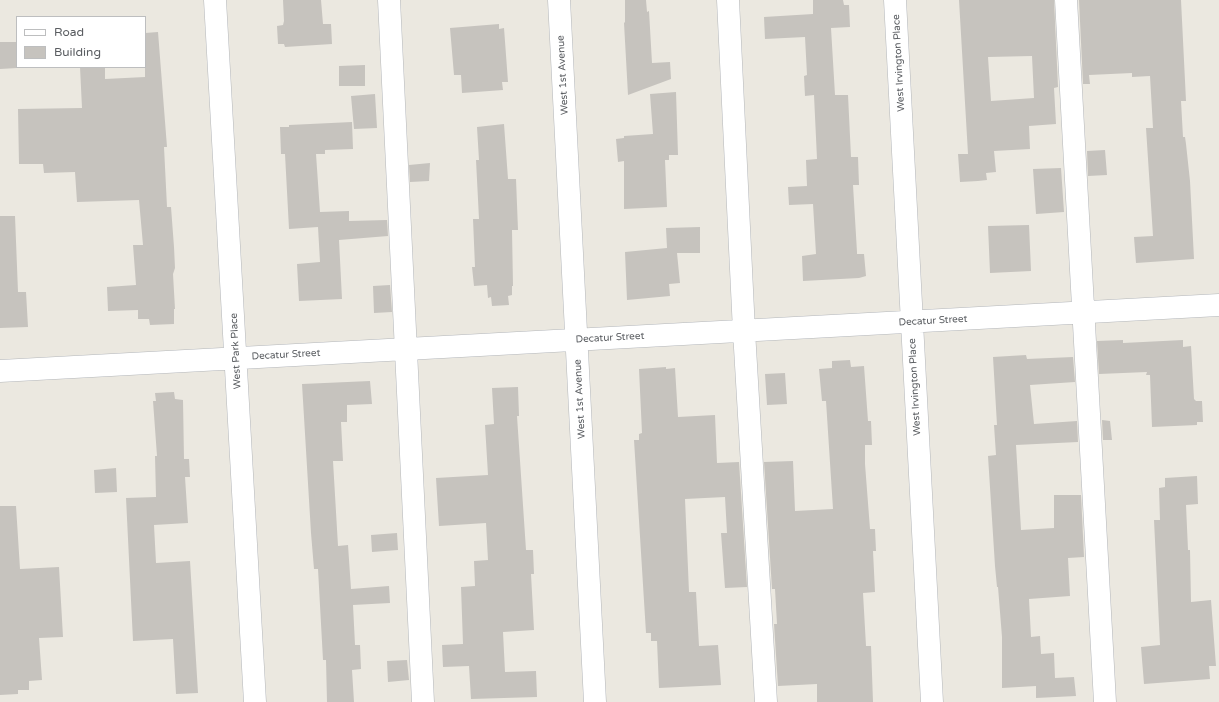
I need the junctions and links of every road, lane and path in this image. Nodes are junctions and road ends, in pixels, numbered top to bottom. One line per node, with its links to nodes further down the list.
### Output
1 (215, 0): 13 (street, West Park Place)
2 (389, 0): 12 (street)
3 (559, 0): 11 (street, West 1st Avenue)
4 (728, 0): 10 (street)
5 (896, 0): 9 (street, West Irvington Place)
6 (1066, 0): 8 (street)
7 (1219, 305): 8 (street, Decatur Street)
8 (1083, 313): 9 (street, Decatur Street); 20 (street)
9 (912, 322): 10 (street, Decatur Street); 19 (street, West Irvington Place)
10 (744, 331): 11 (street, Decatur Street); 18 (street)
11 (577, 340): 12 (street, Decatur Street); 17 (street, West 1st Avenue)
12 (406, 349): 13 (street, Decatur Street); 16 (street)
13 (237, 358): 14 (street, Decatur Street); 15 (street, West Park Place)
14 (0, 371)
15 (255, 702)
16 (424, 702)
17 (595, 702)
18 (766, 702)
19 (932, 702)
20 (1105, 702)

